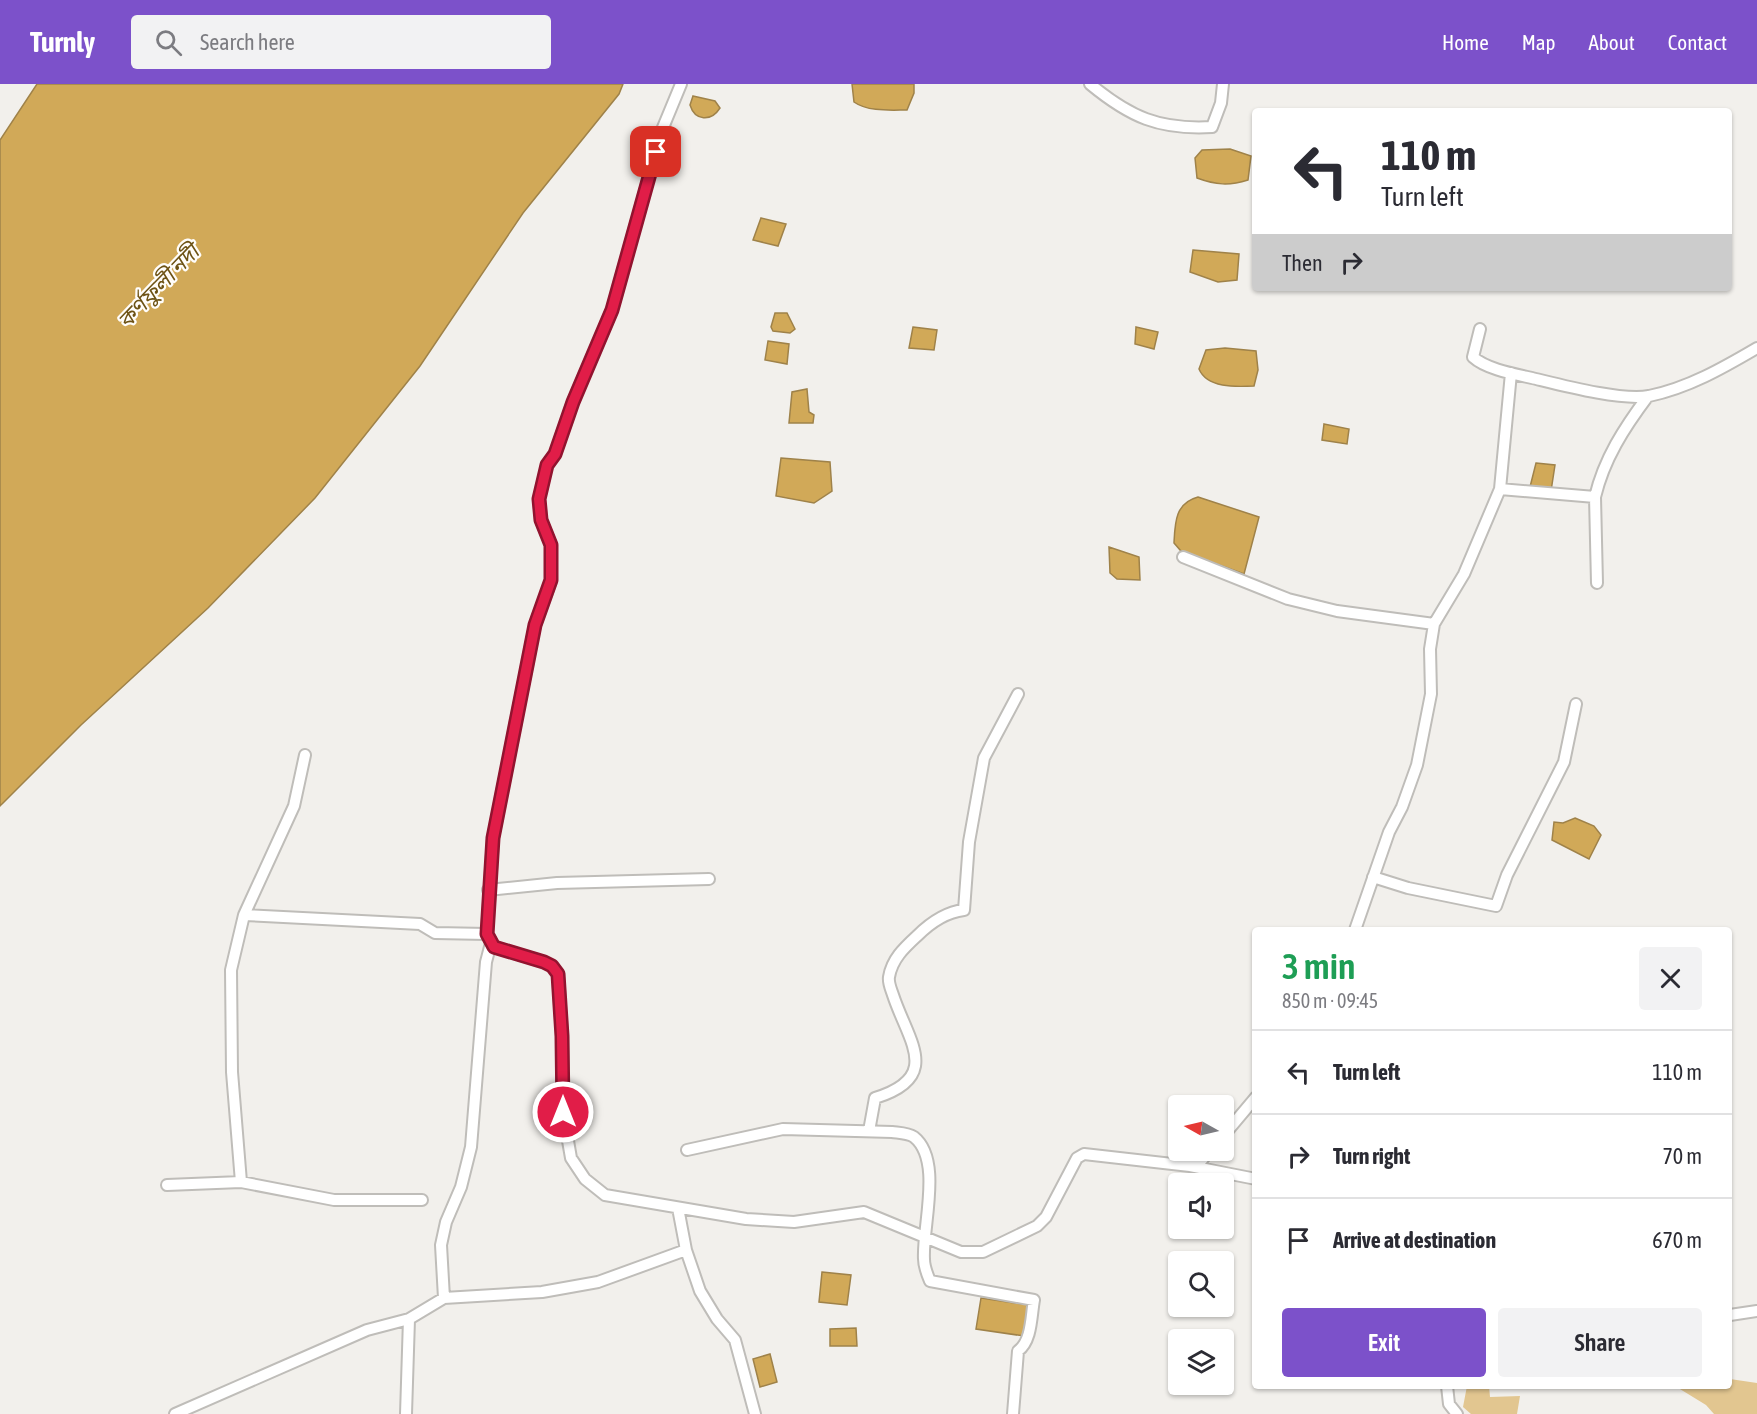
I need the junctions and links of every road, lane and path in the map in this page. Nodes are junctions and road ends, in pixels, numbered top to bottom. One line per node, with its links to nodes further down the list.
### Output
1 (681, 84): 18 (street)
2 (1090, 84): 3 (street)
3 (1223, 84)
4 (1480, 329): 6 (street)
5 (1757, 348): 7 (street)
6 (1511, 373): 7 (street); 8 (street)
7 (1648, 396): 9 (street)
8 (1500, 489): 9 (street); 12 (street)
9 (1595, 497): 11 (street)
10 (1183, 557): 12 (street)
11 (1597, 583)
12 (1434, 624): 16 (street)
13 (1018, 694): 24 (street)
14 (1576, 704): 16 (street)
15 (305, 755): 19 (street)
16 (1373, 877): 20 (street)
17 (709, 879): 18 (street)
18 (488, 890): 21 (street)
19 (244, 915): 21 (street); 29 (street)
20 (1356, 927)
21 (489, 939): 32 (street); 35 (street)
22 (1252, 1102): 23 (street)
23 (1234, 1123)
24 (869, 1131): 25 (street); 33 (street)
25 (687, 1150)
26 (1200, 1161): 27 (street)
27 (1190, 1166): 28 (street); 33 (street)
28 (1252, 1178)
29 (241, 1182): 30 (street); 31 (street)
30 (167, 1185)
31 (422, 1200)
32 (678, 1208): 33 (street); 34 (street)
33 (924, 1237): 43 (street)
34 (686, 1250): 35 (street); 42 (street)
35 (444, 1298): 38 (street)
36 (1757, 1311): 37 (street)
37 (1732, 1315)
38 (409, 1319): 40 (street); 41 (street)
39 (1447, 1389): 44 (street)
40 (175, 1414)
41 (406, 1414)
42 (755, 1414)
43 (1013, 1414)
44 (1457, 1414)

